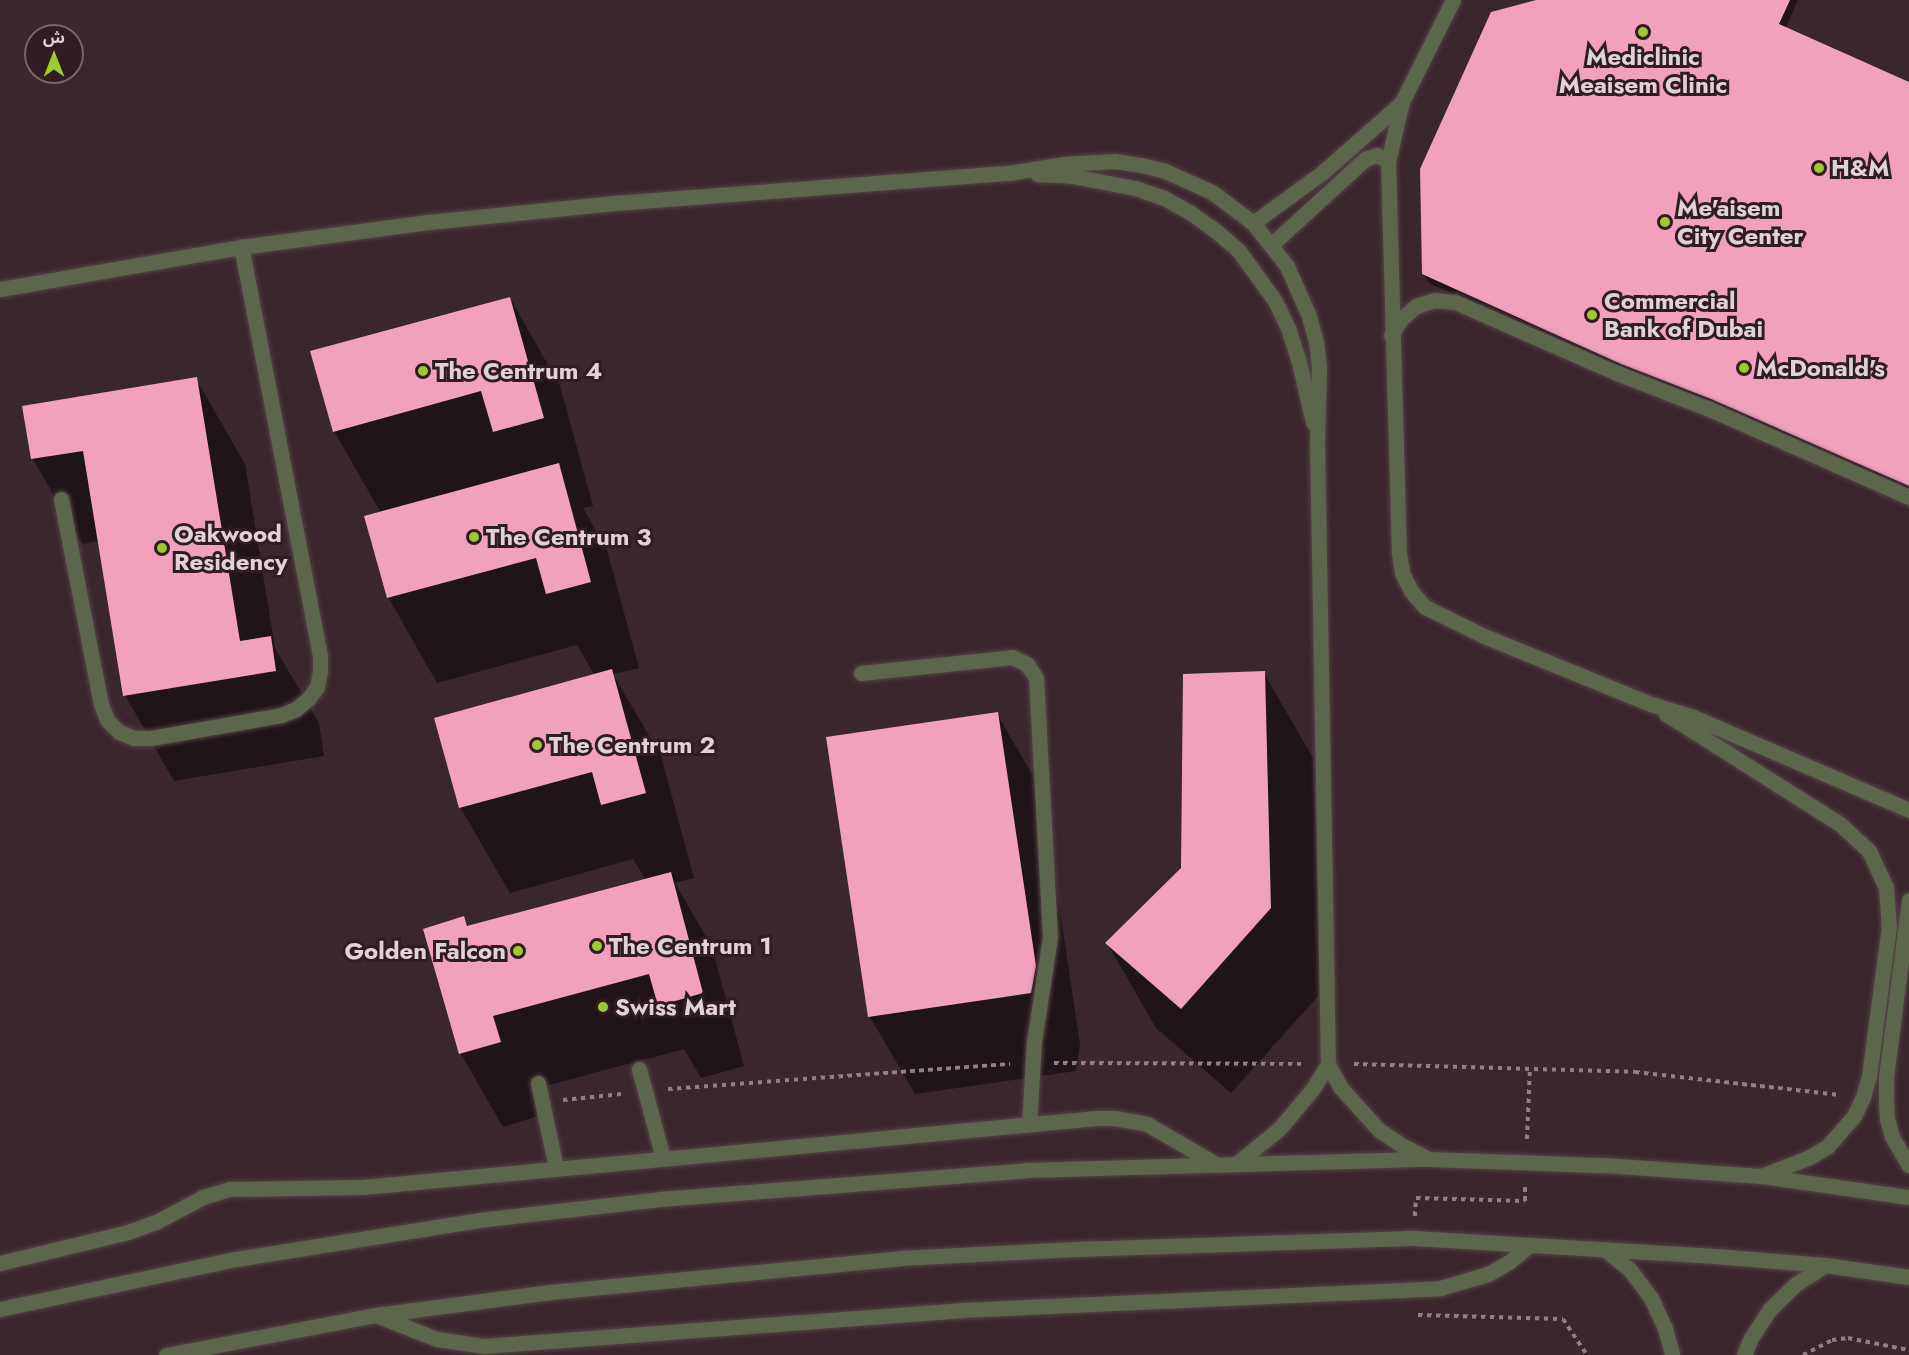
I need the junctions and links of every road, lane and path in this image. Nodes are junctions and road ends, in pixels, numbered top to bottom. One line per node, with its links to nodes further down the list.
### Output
1 (1453, 0): 2 (street)
2 (1402, 102): 3 (street); 5 (street)
3 (1388, 161): 6 (street); 9 (street)
4 (1009, 173): 5 (street); 7 (street); 10 (street)
5 (1253, 223): 6 (street)
6 (1272, 244): 10 (street)
7 (241, 248): 8 (street); 12 (street)
8 (0, 289)
9 (1391, 336): 11 (street); 14 (street)
10 (1317, 442): 18 (street)
11 (1909, 497)
12 (61, 499)
13 (861, 673): 17 (street)
14 (1651, 704): 15 (street); 22 (street)
15 (1909, 810)
16 (1909, 900): 29 (street)
17 (1033, 1063): 18 (path); 21 (path); 24 (street)
18 (1328, 1064): 22 (path); 26 (street); 27 (street)
19 (639, 1070): 21 (street)
20 (538, 1083): 23 (street)
21 (645, 1091): 23 (path); 25 (street)
22 (1863, 1097): 31 (street)
23 (542, 1102): 30 (street)
24 (1029, 1124): 25 (street); 28 (street)
25 (663, 1158): 30 (street)
26 (1428, 1159): 27 (street); 31 (street)
27 (1237, 1163): 28 (street)
28 (1216, 1164): 38 (street)
29 (1909, 1165)
30 (556, 1168): 35 (street)
31 (1761, 1176): 32 (street)
32 (1909, 1197)
33 (1528, 1246): 34 (street); 39 (street); 39 (street)
34 (1604, 1249): 36 (street); 42 (street)
35 (0, 1263)
36 (1825, 1265): 37 (street); 43 (street)
37 (1909, 1276)
38 (0, 1309)
39 (376, 1315): 41 (street)
40 (1909, 1350): 44 (path)
41 (166, 1355)
42 (1672, 1355)
43 (1744, 1355)
44 (1803, 1355)

